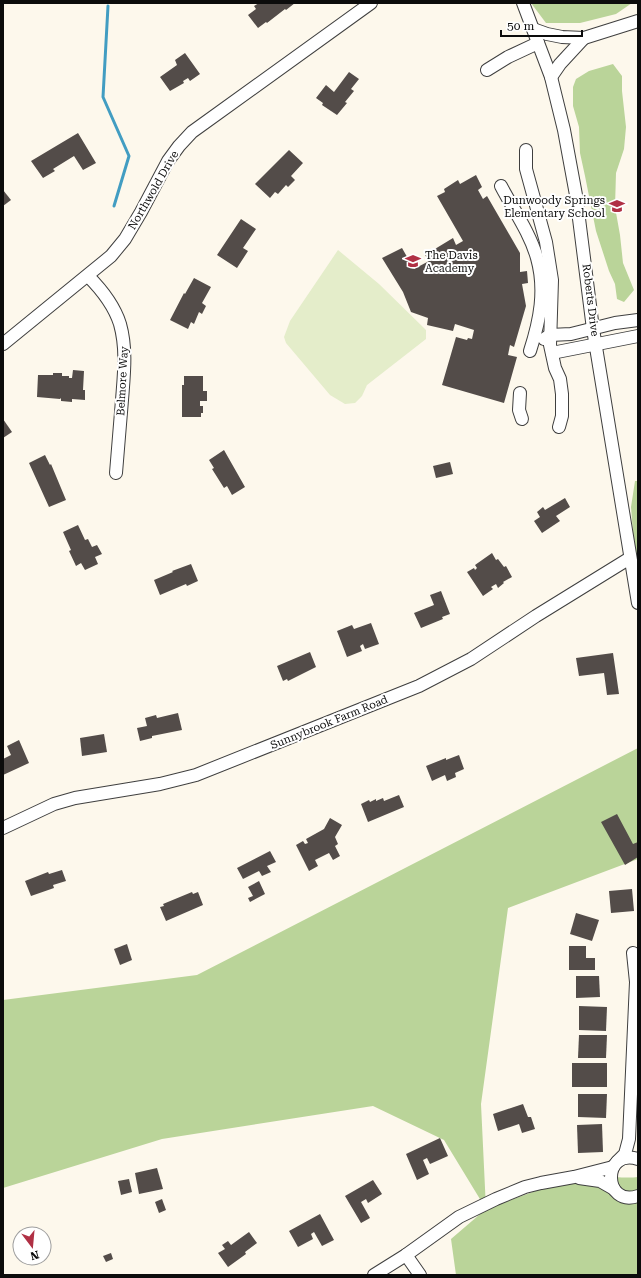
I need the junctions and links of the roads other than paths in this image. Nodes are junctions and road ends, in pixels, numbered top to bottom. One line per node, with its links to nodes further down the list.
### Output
1 (371, 3): 11 (street, Northwold Drive)
2 (523, 3): 4 (street, Roberts Drive)
3 (638, 21): 5 (street)
4 (533, 28): 5 (street); 6 (street, Roberts Drive)
5 (584, 38): 8 (street)
6 (538, 43): 7 (street); 8 (street, Roberts Drive)
7 (487, 70)
8 (551, 77): 13 (street, Roberts Drive)
9 (526, 150): 14 (street)
10 (501, 186): 14 (street)
11 (88, 276): 16 (street, Northwold Drive); 22 (street, Belmore Way)
12 (638, 320): 13 (street)
13 (593, 329): 14 (street); 17 (street, Roberts Drive)
14 (550, 335): 18 (street)
15 (638, 336): 17 (street)
16 (3, 344)
17 (596, 344): 18 (street); 23 (street, Roberts Drive)
18 (552, 353): 21 (street)
19 (520, 393): 20 (street)
20 (522, 419)
21 (559, 427)
22 (116, 473)
23 (630, 558): 24 (street, Roberts Drive); 25 (street, Sunnybrook Farm Road)
24 (638, 603)
25 (3, 828)
26 (633, 953): 27 (street)
27 (629, 1139): 28 (street); 29 (street)
28 (638, 1158): 29 (street)
29 (615, 1165): 30 (street); 31 (street)
30 (574, 1177): 31 (street); 33 (street)
31 (614, 1189): 32 (street)
32 (638, 1196)
33 (406, 1255): 34 (street); 35 (street)
34 (374, 1275)
35 (420, 1275)

